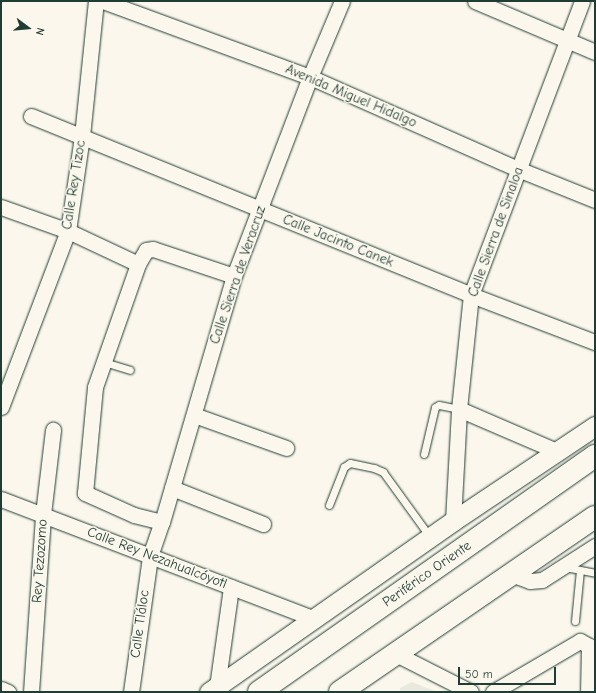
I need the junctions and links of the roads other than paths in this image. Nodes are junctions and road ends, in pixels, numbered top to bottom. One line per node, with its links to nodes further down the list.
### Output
1 (96, 1): 10 (street, Calle Rey Tizoc)
2 (103, 1): 8 (street, Avenida Miguel Hidalgo)
3 (342, 1): 8 (street, Calle Sierra de Veracruz)
4 (475, 1): 6 (street)
5 (582, 1): 6 (street, Calle Sierra de Sinaloa)
6 (566, 41): 7 (street); 11 (street, Calle Sierra de Sinaloa)
7 (595, 52)
8 (310, 77): 11 (street, Avenida Miguel Hidalgo); 14 (street, Calle Sierra de Veracruz)
9 (31, 116): 10 (street, Calle Jacinto Canek)
10 (82, 136): 14 (street, Calle Jacinto Canek); 15 (street, Calle Rey Tizoc)
11 (518, 170): 12 (street, Avenida Miguel Hidalgo); 18 (street, Calle Sierra de Sinaloa)
12 (595, 200)
13 (1, 207): 15 (street)
14 (260, 210): 17 (street, Calle Sierra de Veracruz); 18 (street, Calle Jacinto Canek)
15 (68, 231): 16 (street); 22 (street, Calle Rey Tizoc)
16 (138, 264): 17 (street); 20 (street)
17 (234, 276): 24 (street, Calle Sierra de Veracruz)
18 (471, 295): 19 (street, Calle Jacinto Canek); 23 (street, Calle Sierra de Sinaloa)
19 (595, 342)
20 (104, 362): 21 (lane); 37 (street)
21 (130, 370)
22 (1, 407)
23 (459, 409): 28 (street); 29 (lane); 36 (street, Calle Sierra de Sinaloa)
24 (194, 415): 27 (street); 31 (street, Calle Sierra de Veracruz)
25 (595, 426): 28 (street)
26 (53, 430): 34 (street, Rey Tezozomo)
27 (286, 448)
28 (559, 452): 36 (street)
29 (424, 454)
30 (595, 456): 55 (highway, Periférico Oriente)
31 (172, 488): 37 (street, Calle Sierra de Veracruz); 38 (street)
32 (1, 499): 34 (street, Calle Rey Nezahualcóyotl)
33 (329, 505): 39 (lane)
34 (43, 514): 41 (street, Calle Rey Nezahualcóyotl); 53 (street, Rey Tezozomo)
35 (595, 517): 45 (highway)
36 (454, 521): 39 (street)
37 (162, 522): 41 (street, Calle Sierra de Veracruz)
38 (263, 524)
39 (430, 537): 47 (street)
40 (595, 546): 42 (street)
41 (150, 556): 46 (street, Calle Rey Nezahualcóyotl); 54 (street, Calle Tláloc)
42 (563, 567): 43 (lane); 45 (street)
43 (580, 570): 44 (lane); 48 (lane)
44 (595, 573)
45 (511, 574): 49 (highway)
46 (231, 587): 47 (street, Calle Rey Nezahualcóyotl); 51 (street)
47 (313, 618): 51 (street)
48 (576, 621)
49 (396, 654): 56 (highway); 57 (street)
50 (1, 689): 52 (street)
51 (213, 689)
52 (8, 692)
53 (31, 692)
54 (131, 692)
55 (258, 692)
56 (340, 692)
57 (471, 692)
58 (493, 692): 59 (street)
59 (588, 692)

